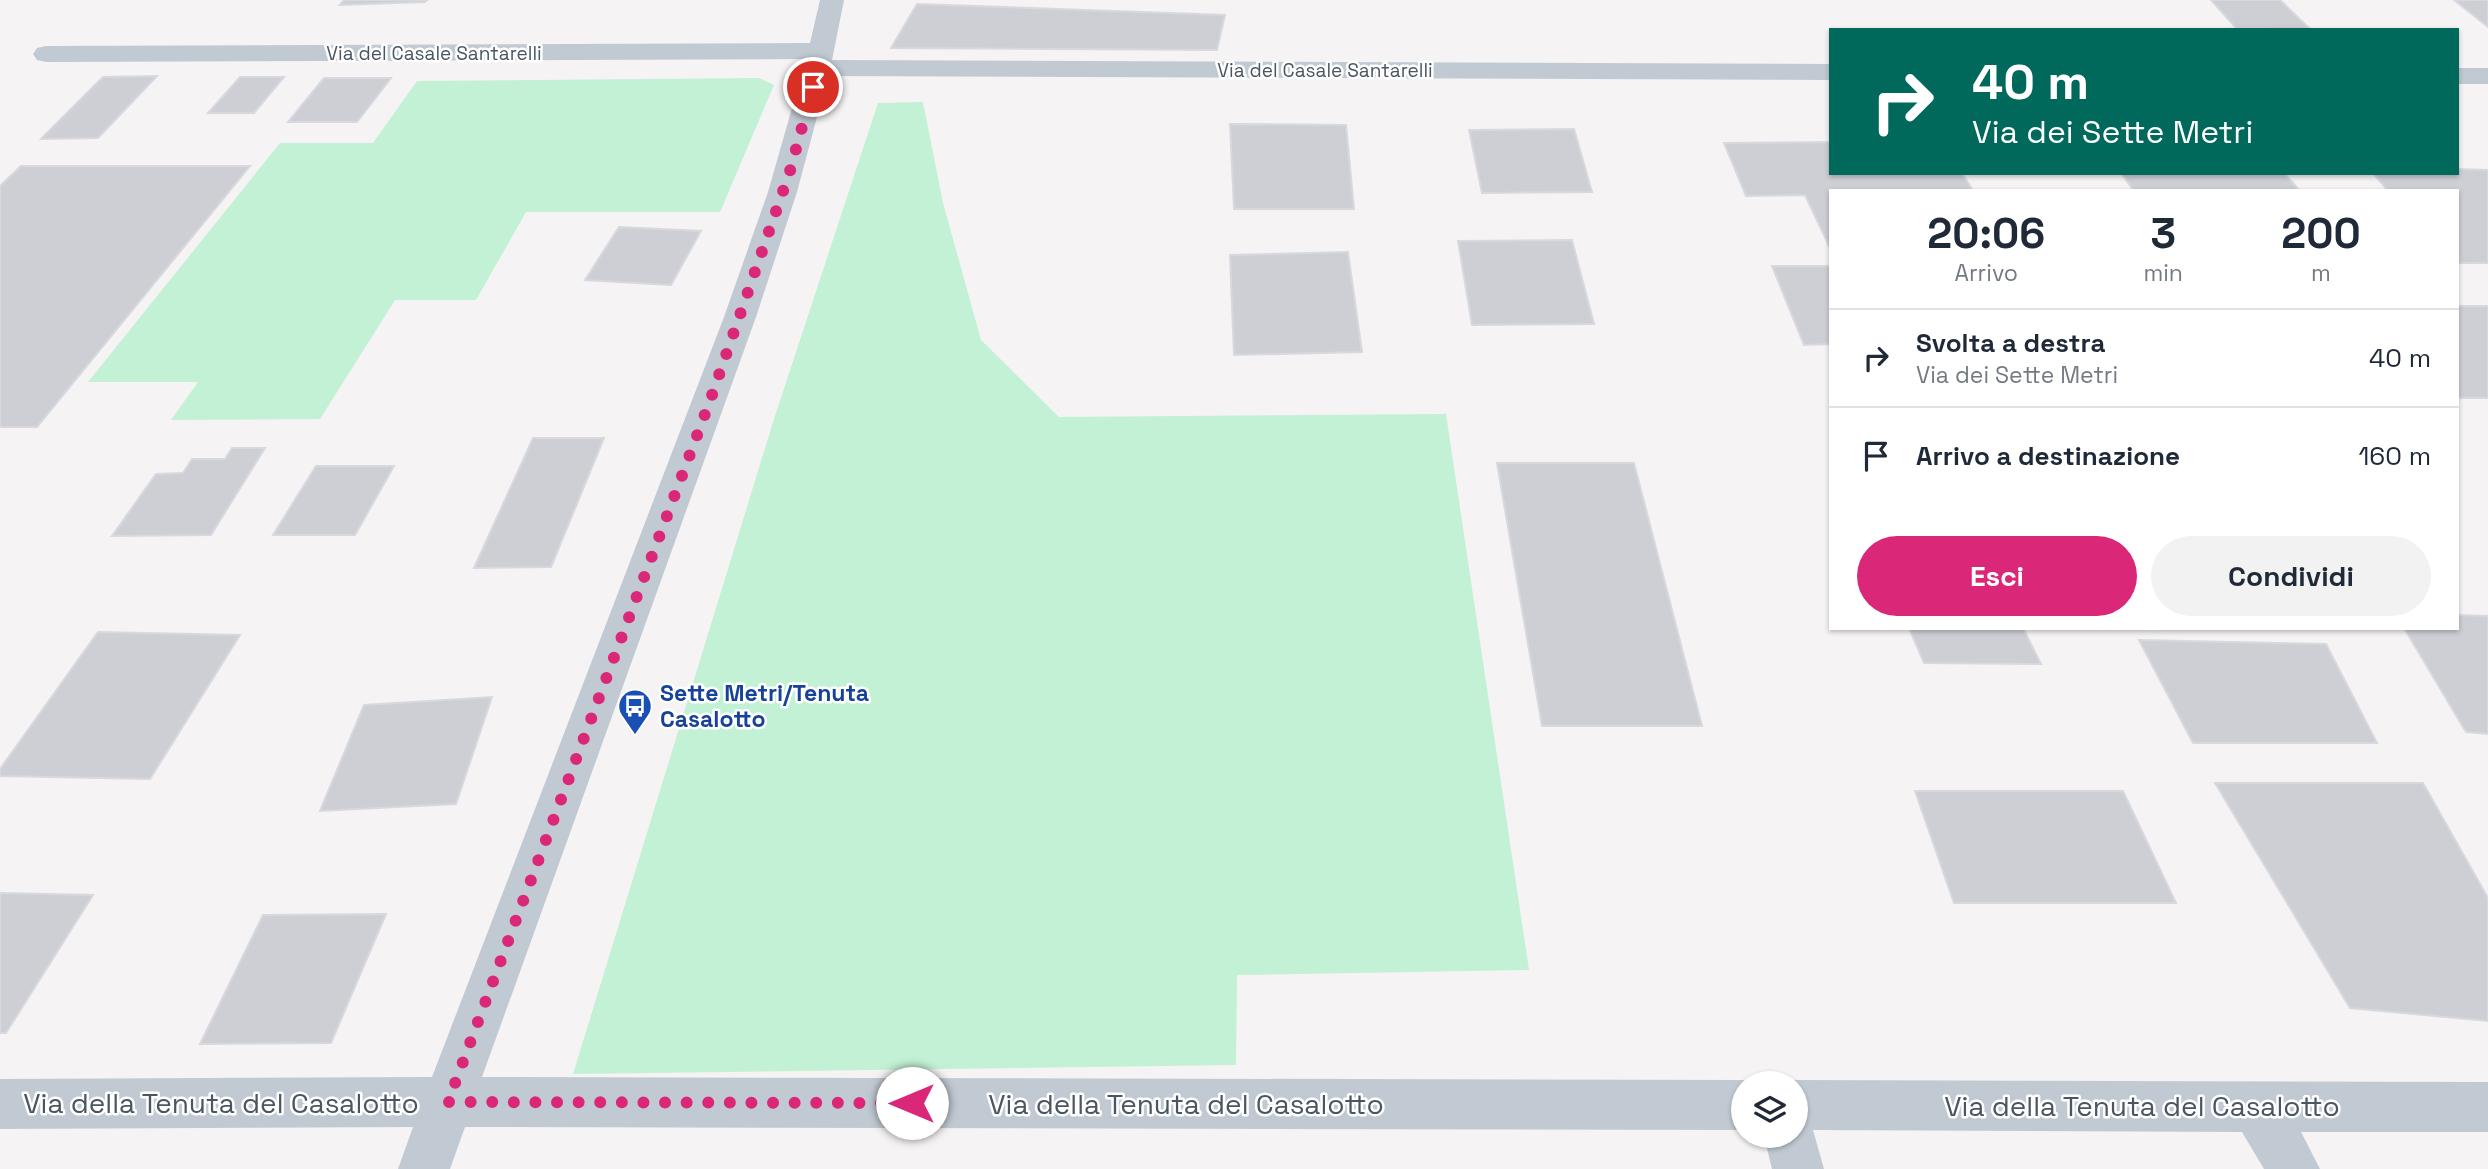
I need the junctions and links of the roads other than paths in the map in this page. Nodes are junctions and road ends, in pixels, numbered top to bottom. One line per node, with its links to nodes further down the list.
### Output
1 (832, 0): 3 (street)
2 (46, 54): 3 (street, Via del Casale Santarelli)
3 (820, 60): 4 (street, Via del Casale Santarelli); 7 (street)
4 (1829, 72)
5 (2459, 76): 6 (street)
6 (2488, 76)
7 (448, 1102): 8 (street, Via della Tenuta del Casalotto); 9 (street, Via della Tenuta del Casalotto); 14 (street)
8 (0, 1104)
9 (1731, 1105)
10 (1808, 1105): 11 (street, Via della Tenuta del Casalotto)
11 (2256, 1107): 12 (street, Via della Tenuta del Casalotto); 16 (street)
12 (2488, 1107)
13 (1793, 1148): 15 (street)
14 (424, 1169)
15 (1798, 1169)
16 (2294, 1169)

